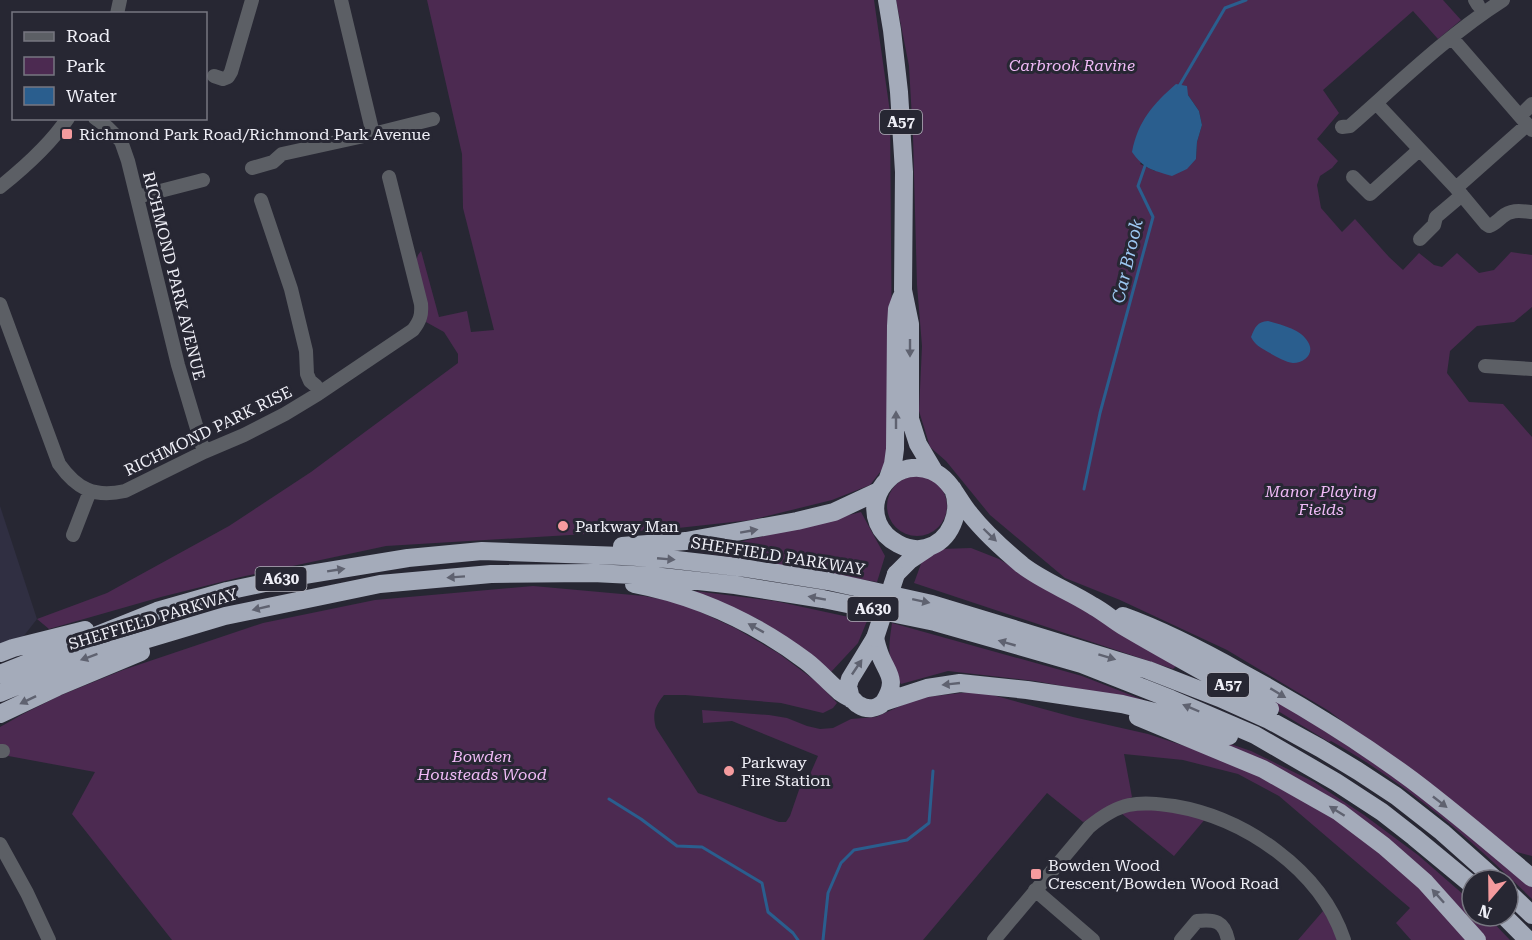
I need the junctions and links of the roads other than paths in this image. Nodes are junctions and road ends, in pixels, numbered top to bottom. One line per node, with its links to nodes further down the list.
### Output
1 (252, 0): 6 (street)
2 (341, 0): 14 (street)
3 (887, 0): 26 (highway, A57)
4 (1488, 2): 5 (street)
5 (1452, 38): 7 (street); 12 (street)
6 (214, 76)
7 (1376, 103): 13 (street); 15 (street)
8 (1532, 104): 12 (street)
9 (433, 119): 14 (street)
10 (67, 120): 20 (street)
11 (98, 120): 22 (street, RICHMOND PARK AVENUE)
12 (1526, 124): 21 (street)
13 (1342, 127)
14 (373, 134): 16 (street)
15 (1419, 150): 18 (street); 21 (street)
16 (252, 168)
17 (389, 177): 30 (street, RICHMOND PARK RISE)
18 (1353, 177)
19 (203, 180): 22 (street)
20 (0, 187)
21 (1459, 191): 24 (street); 25 (street)
22 (137, 197): 31 (street, RICHMOND PARK AVENUE)
23 (261, 200): 30 (street)
24 (1532, 212)
25 (1420, 239)
26 (903, 290): 32 (highway, A57, one-way to 32); 33 (highway, A57, one-way to 26)
27 (0, 304): 35 (street)
28 (1485, 366): 29 (street)
29 (1532, 369)
30 (318, 394): 31 (street, RICHMOND PARK RISE)
31 (204, 452): 35 (street, RICHMOND PARK RISE)
32 (934, 471): 33 (highway); 34 (highway, A57)
33 (884, 484): 37 (highway, A57); 39 (highway, one-way to 33)
34 (953, 489): 38 (highway); 42 (highway, A57, one-way to 42)
35 (90, 491): 36 (street)
36 (73, 535)
37 (896, 543): 38 (highway); 41 (highway)
38 (929, 548): 41 (highway)
39 (482, 551): 43 (highway, SHEFFIELD PARKWAY / A630, one-way to 39); 53 (highway, SHEFFIELD PARKWAY / A630, one-way to 53)
40 (491, 574): 44 (highway, SHEFFIELD PARKWAY / A630, one-way to 44); 49 (highway, one-way to 40); 54 (highway, SHEFFIELD PARKWAY / A630, one-way to 40)
41 (896, 574): 45 (highway, bridge)
42 (1093, 605): 53 (highway, A57); 58 (highway, one-way to 58)
43 (157, 611): 46 (highway); 47 (highway, SHEFFIELD PARKWAY / A630)
44 (225, 616): 48 (highway, SHEFFIELD PARKWAY / A630, one-way to 48); 52 (highway, one-way to 52)
45 (875, 638): 49 (highway, one-way to 45); 51 (highway)
46 (0, 653)
47 (0, 674)
48 (0, 693)
49 (851, 699): 51 (highway)
50 (1092, 700): 51 (highway, one-way to 51); 54 (highway); 69 (highway, one-way to 50)
51 (884, 702)
52 (0, 714)
53 (1358, 771): 56 (highway, SHEFFIELD PARKWAY / A57)
54 (1336, 782): 57 (highway, SHEFFIELD PARKWAY)
55 (0, 844): 63 (street)
56 (1482, 868)
57 (1460, 875)
58 (1532, 878)
59 (1035, 890): 64 (street); 65 (street); 68 (street)
60 (1520, 904): 61 (highway)
61 (1532, 915)
62 (1516, 928): 70 (highway)
63 (49, 940)
64 (994, 940)
65 (1093, 940)
66 (1181, 940): 67 (street)
67 (1228, 940)
68 (1344, 940)
69 (1477, 940)
70 (1528, 940)

